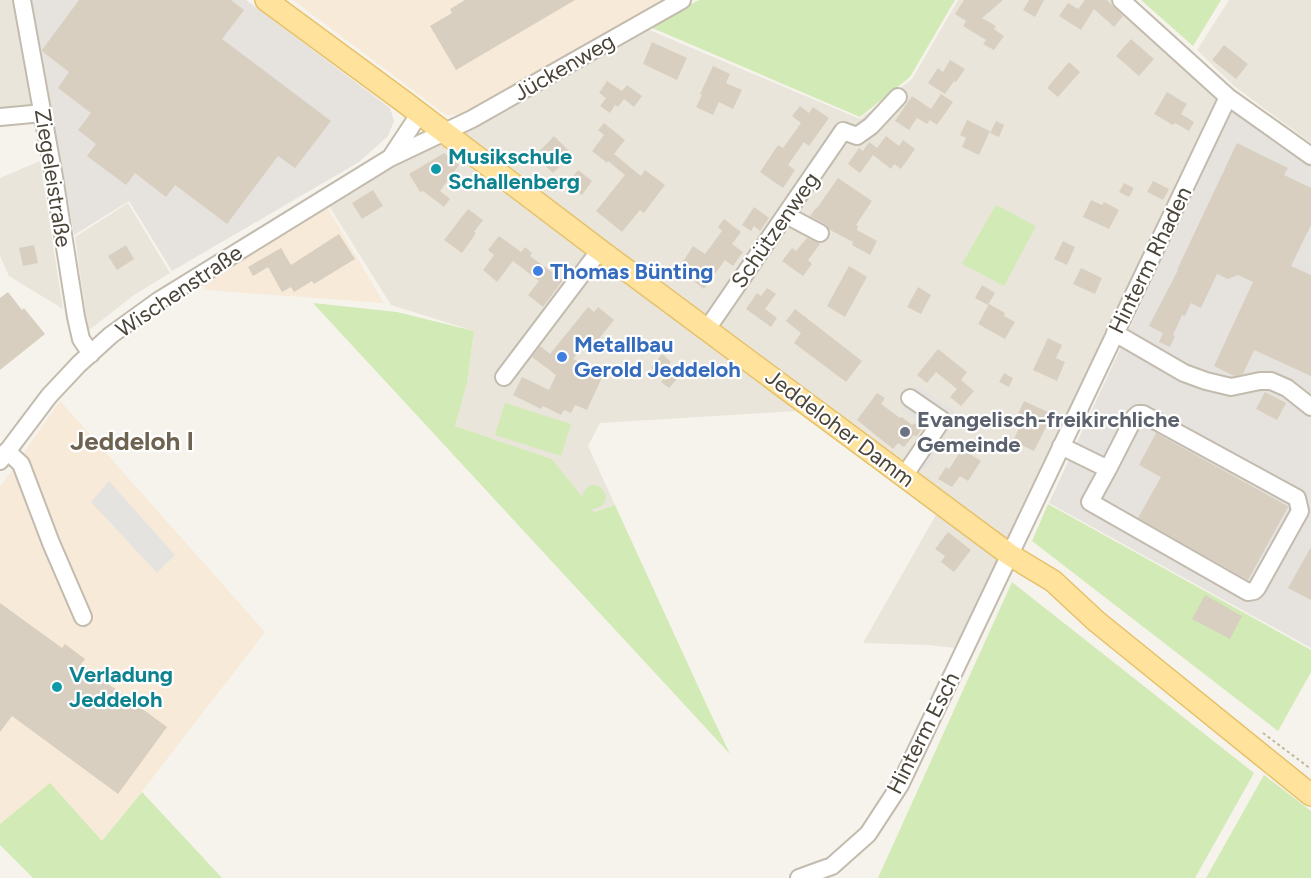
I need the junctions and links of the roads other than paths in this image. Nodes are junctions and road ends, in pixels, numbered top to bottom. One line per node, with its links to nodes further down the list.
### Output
1 (22, 0): 7 (street, Ziegeleistraße)
2 (266, 0): 8 (main road, Jeddeloher Damm)
3 (682, 0): 10 (street, Jückenweg)
4 (1121, 0): 6 (street)
5 (898, 97): 13 (street, Schützenweg)
6 (1228, 97): 11 (street); 17 (street, Hinterm Rhaden)
7 (43, 113): 9 (street); 18 (street, Ziegeleistraße)
8 (420, 113): 10 (main road, Jeddeloher Damm); 12 (street, Wischenstraße)
9 (0, 117)
10 (444, 132): 12 (street, Wischenstraße); 15 (main road, Jeddeloher Damm)
11 (1311, 156)
12 (390, 158): 18 (street, Wischenstraße)
13 (786, 215): 14 (street); 16 (street, Schützenweg)
14 (820, 233)
15 (600, 250): 16 (main road, Jeddeloher Damm); 19 (street)
16 (707, 329): 25 (main road, Jeddeloher Damm)
17 (1115, 333): 21 (street); 22 (street, Hinterm Rhaden)
18 (91, 354): 23 (street, Wischenstraße)
19 (504, 377)
20 (910, 398): 25 (street)
21 (1311, 407)
22 (1061, 446): 24 (street); 26 (street, Hinterm Rhaden)
23 (4, 456): 27 (street)
24 (1108, 469): 24 (street)
25 (904, 476): 26 (main road, Jeddeloher Damm)
26 (1010, 555): 28 (main road, Jeddeloher Damm); 29 (street, Hinterm Esch)
27 (83, 616)
28 (1311, 795)
29 (799, 878)

